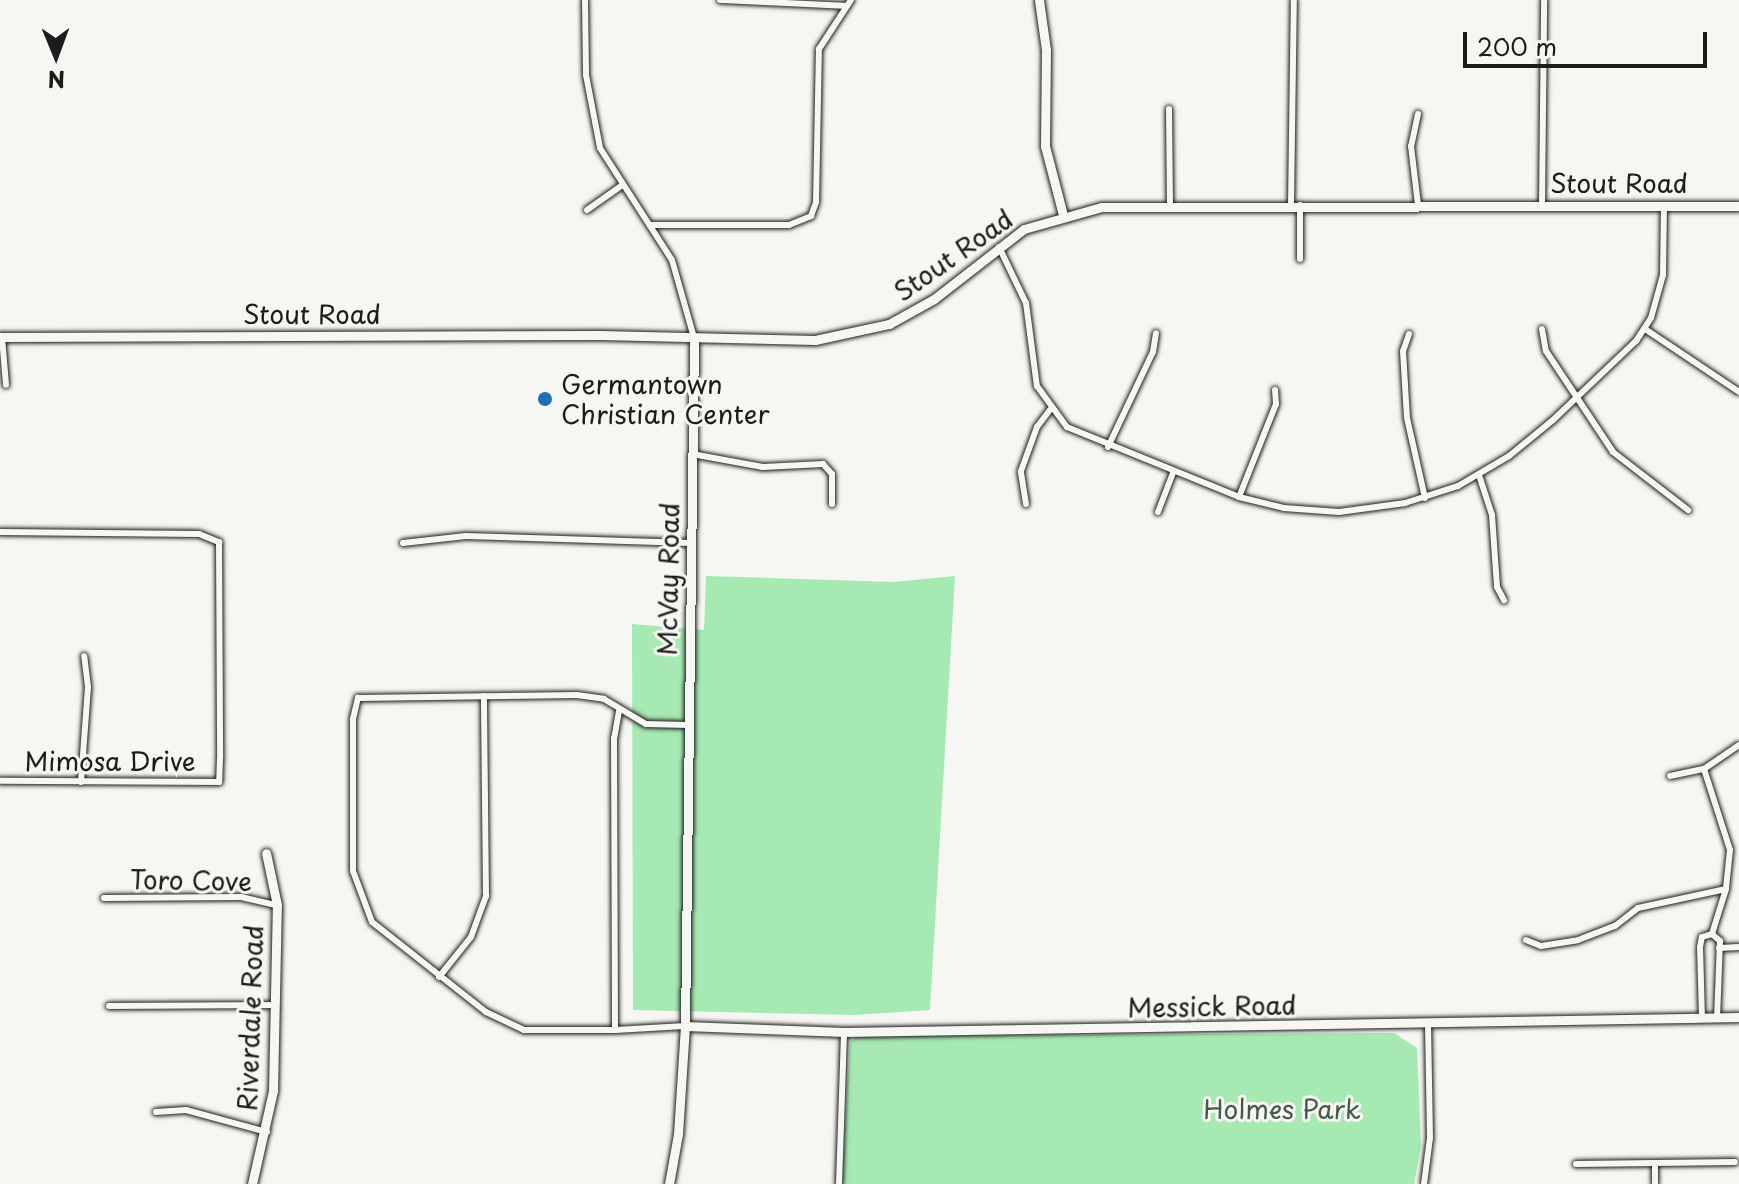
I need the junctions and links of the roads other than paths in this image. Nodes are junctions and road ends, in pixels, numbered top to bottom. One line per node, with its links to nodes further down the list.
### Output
1 (585, 0): 9 (street, McVay Road)
2 (720, 0): 6 (street)
3 (1039, 0): 17 (street)
4 (1294, 0): 11 (street)
5 (1544, 0): 13 (street)
6 (848, 3): 18 (street)
7 (1169, 109): 10 (street)
8 (1418, 114): 12 (street)
9 (621, 186): 16 (street); 18 (street, McVay Road)
10 (1170, 205): 11 (street, Stout Road); 17 (street, Stout Road)
11 (1296, 205): 12 (street, Stout Road); 20 (street)
12 (1418, 205): 13 (street, Stout Road)
13 (1542, 205): 14 (street, Stout Road)
14 (1664, 206): 15 (street, Stout Road); 22 (street)
15 (1739, 206)
16 (587, 210)
17 (1063, 215): 19 (street, Stout Road)
18 (651, 225): 26 (street, McVay Road)
19 (998, 245): 26 (street, Stout Road); 31 (street)
20 (1300, 259)
21 (1542, 329): 30 (street)
22 (1645, 329): 29 (street); 30 (street)
23 (1156, 333): 32 (street)
24 (1409, 334): 37 (street)
25 (1, 337): 26 (street, Stout Road); 27 (street)
26 (694, 338): 33 (street, McVay Road)
27 (6, 385)
28 (1275, 390): 36 (street)
29 (1739, 392)
30 (1576, 396): 35 (street); 40 (street)
31 (1050, 410): 32 (street); 39 (street)
32 (1108, 447): 34 (street)
33 (692, 454): 38 (street); 44 (street, McVay Road)
34 (1173, 473): 36 (street); 41 (street)
35 (1479, 475): 37 (street); 45 (street)
36 (1239, 497): 37 (street)
37 (1425, 498)
38 (832, 504)
39 (1026, 504)
40 (1688, 510)
41 (1158, 512)
42 (0, 532): 54 (street, Mimosa Drive)
43 (403, 543): 44 (street)
44 (690, 543): 49 (street, McVay Road)
45 (1504, 600)
46 (84, 656): 54 (street)
47 (484, 696): 48 (street); 63 (street); 63 (street)
48 (619, 711): 49 (street); 71 (street)
49 (688, 725): 70 (street, McVay Road)
50 (1739, 745): 51 (street)
51 (1704, 769): 52 (street); 56 (street)
52 (1670, 776)
53 (0, 781): 54 (street, Mimosa Drive)
54 (81, 782)
55 (266, 853): 58 (street, Riverdale Road)
56 (1726, 889): 59 (street); 60 (street)
57 (104, 898): 58 (street, Toro Cove)
58 (277, 905): 64 (street, Riverdale Road)
59 (1712, 934): 62 (street); 67 (street)
60 (1526, 940)
61 (1739, 947): 62 (street)
62 (1719, 948): 68 (street)
63 (439, 977): 71 (street)
64 (276, 1005): 65 (street); 74 (street, Riverdale Road)
65 (109, 1006)
66 (1739, 1017): 68 (street, Messick Road)
67 (1702, 1018): 68 (street, Messick Road); 69 (street, Messick Road)
68 (1717, 1018)
69 (1428, 1025): 72 (street, Messick Road); 81 (street)
70 (685, 1026): 71 (street); 72 (street, Messick Road); 79 (street, McVay Road)
71 (615, 1030)
72 (844, 1032): 80 (street)
73 (156, 1112): 74 (street)
74 (267, 1132): 78 (street, Riverdale Road)
75 (1735, 1162): 76 (street)
76 (1655, 1163): 77 (street); 82 (street)
77 (1576, 1164)
78 (252, 1184)
79 (669, 1184)
80 (839, 1184)
81 (1424, 1184)
82 (1655, 1184)

